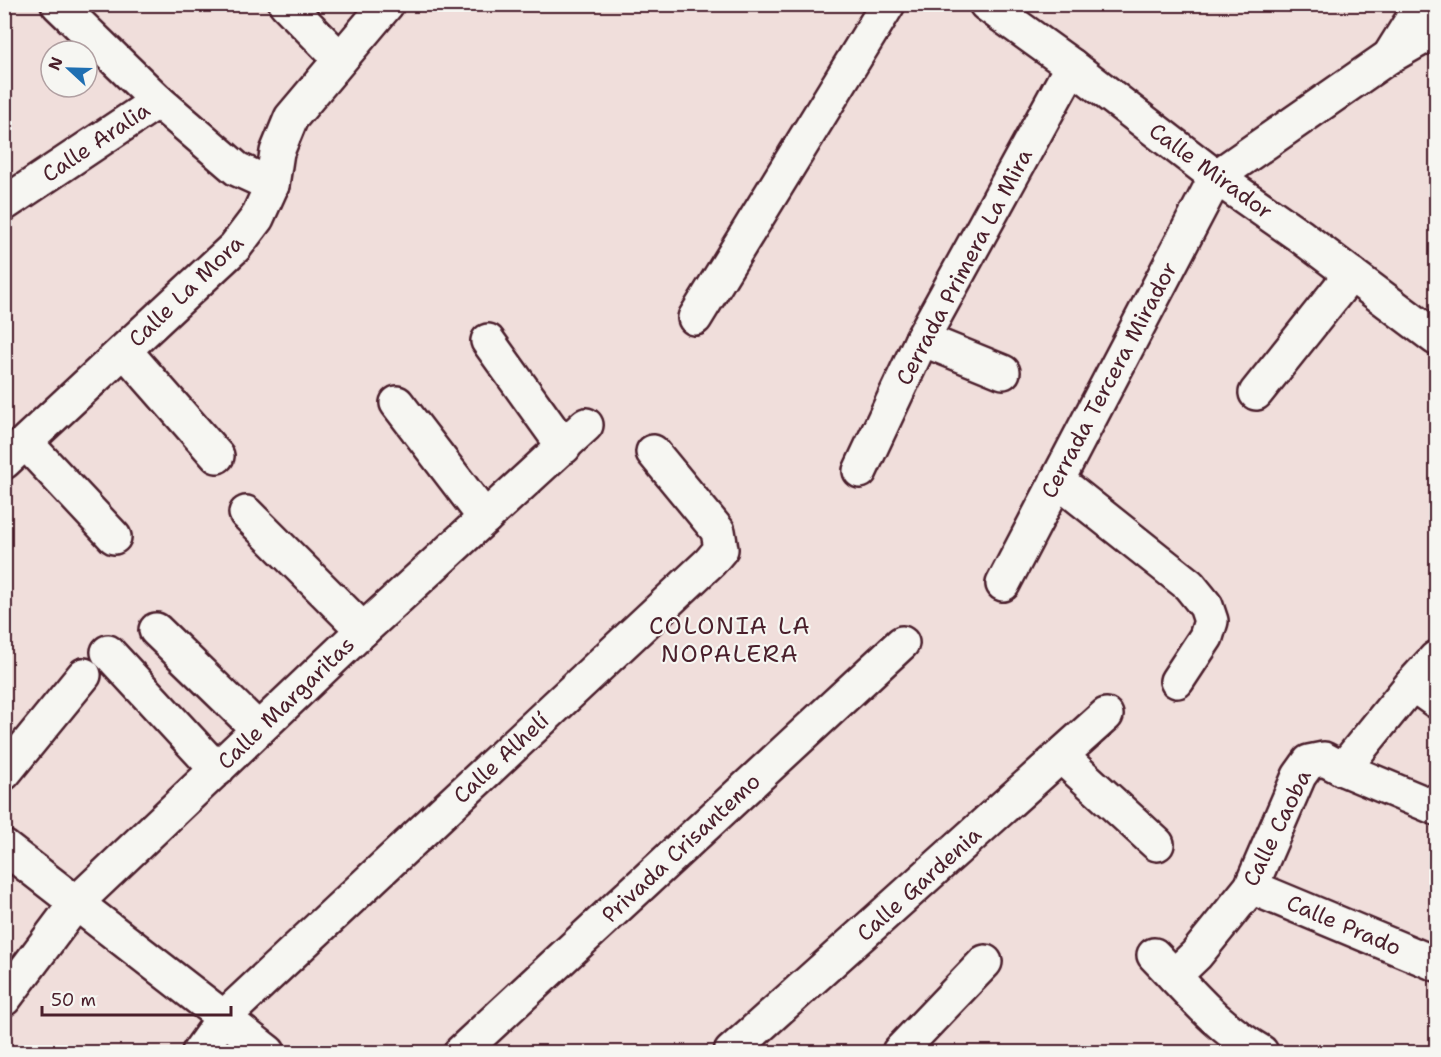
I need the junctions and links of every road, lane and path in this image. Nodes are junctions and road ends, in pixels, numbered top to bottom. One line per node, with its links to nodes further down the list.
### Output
1 (58, 4): 11 (street)
2 (286, 4): 9 (street)
3 (387, 4): 9 (street, Calle La Mora)
4 (888, 4): 16 (street)
5 (986, 4): 10 (street, Calle Mirador)
6 (1422, 4): 8 (street)
7 (1437, 30): 8 (street)
8 (1388, 58): 12 (street)
9 (340, 59): 13 (street, Calle La Mora)
10 (1072, 66): 12 (street, Calle Mirador); 18 (street, Cerrada Primera La Mira)
11 (158, 101): 13 (street); 14 (street, Calle Aralia)
12 (1216, 177): 15 (street, Calle Mirador); 28 (street, Cerrada Tercera Mirador)
13 (272, 185): 20 (street, Calle La Mora)
14 (4, 204)
15 (1351, 274): 17 (street, Calle Mirador); 22 (street)
16 (695, 318)
17 (1437, 338)
18 (922, 339): 21 (street); 27 (street, Cerrada Primera La Mira)
19 (488, 341): 30 (street, Calle Margaritas)
20 (124, 351): 24 (street, Calle La Mora); 26 (street)
21 (1003, 372)
22 (1256, 393)
23 (397, 403): 30 (street)
24 (15, 452): 31 (street)
25 (654, 452): 55 (street, Calle Alhelí)
26 (217, 456)
27 (860, 471)
28 (1058, 480): 32 (street, Cerrada Tercera Mirador); 39 (street)
29 (246, 513): 34 (street)
30 (485, 518): 34 (street, Calle Margaritas)
31 (114, 537)
32 (1004, 584)
33 (156, 630): 42 (street)
34 (363, 630): 42 (street, Calle Margaritas)
35 (902, 643): 58 (street, Privada Crisantemo)
36 (108, 652): 45 (street)
37 (1437, 658): 40 (street, Calle Caoba)
38 (84, 675): 46 (street)
39 (1177, 681)
40 (1424, 692): 44 (street, Calle Caoba)
41 (1106, 715): 43 (street, Calle Gardenia)
42 (258, 729): 45 (street, Calle Margaritas)
43 (1061, 756): 48 (street); 59 (street, Calle Gardenia)
44 (1343, 769): 47 (street); 50 (street, Calle Caoba)
45 (217, 770): 51 (street, Calle Margaritas)
46 (4, 772)
47 (1437, 808)
48 (1157, 844)
49 (4, 847): 51 (street)
50 (1251, 886): 53 (street, Calle Prado); 61 (street, Calle Caoba)
51 (76, 903): 54 (street, Calle Margaritas); 55 (street)
52 (985, 962): 60 (street)
53 (1437, 964)
54 (4, 999)
55 (224, 1017): 56 (street, Calle Alhelí); 57 (street)
56 (199, 1053)
57 (268, 1053)
58 (460, 1053)
59 (732, 1053)
60 (899, 1053)
61 (1261, 1053)

